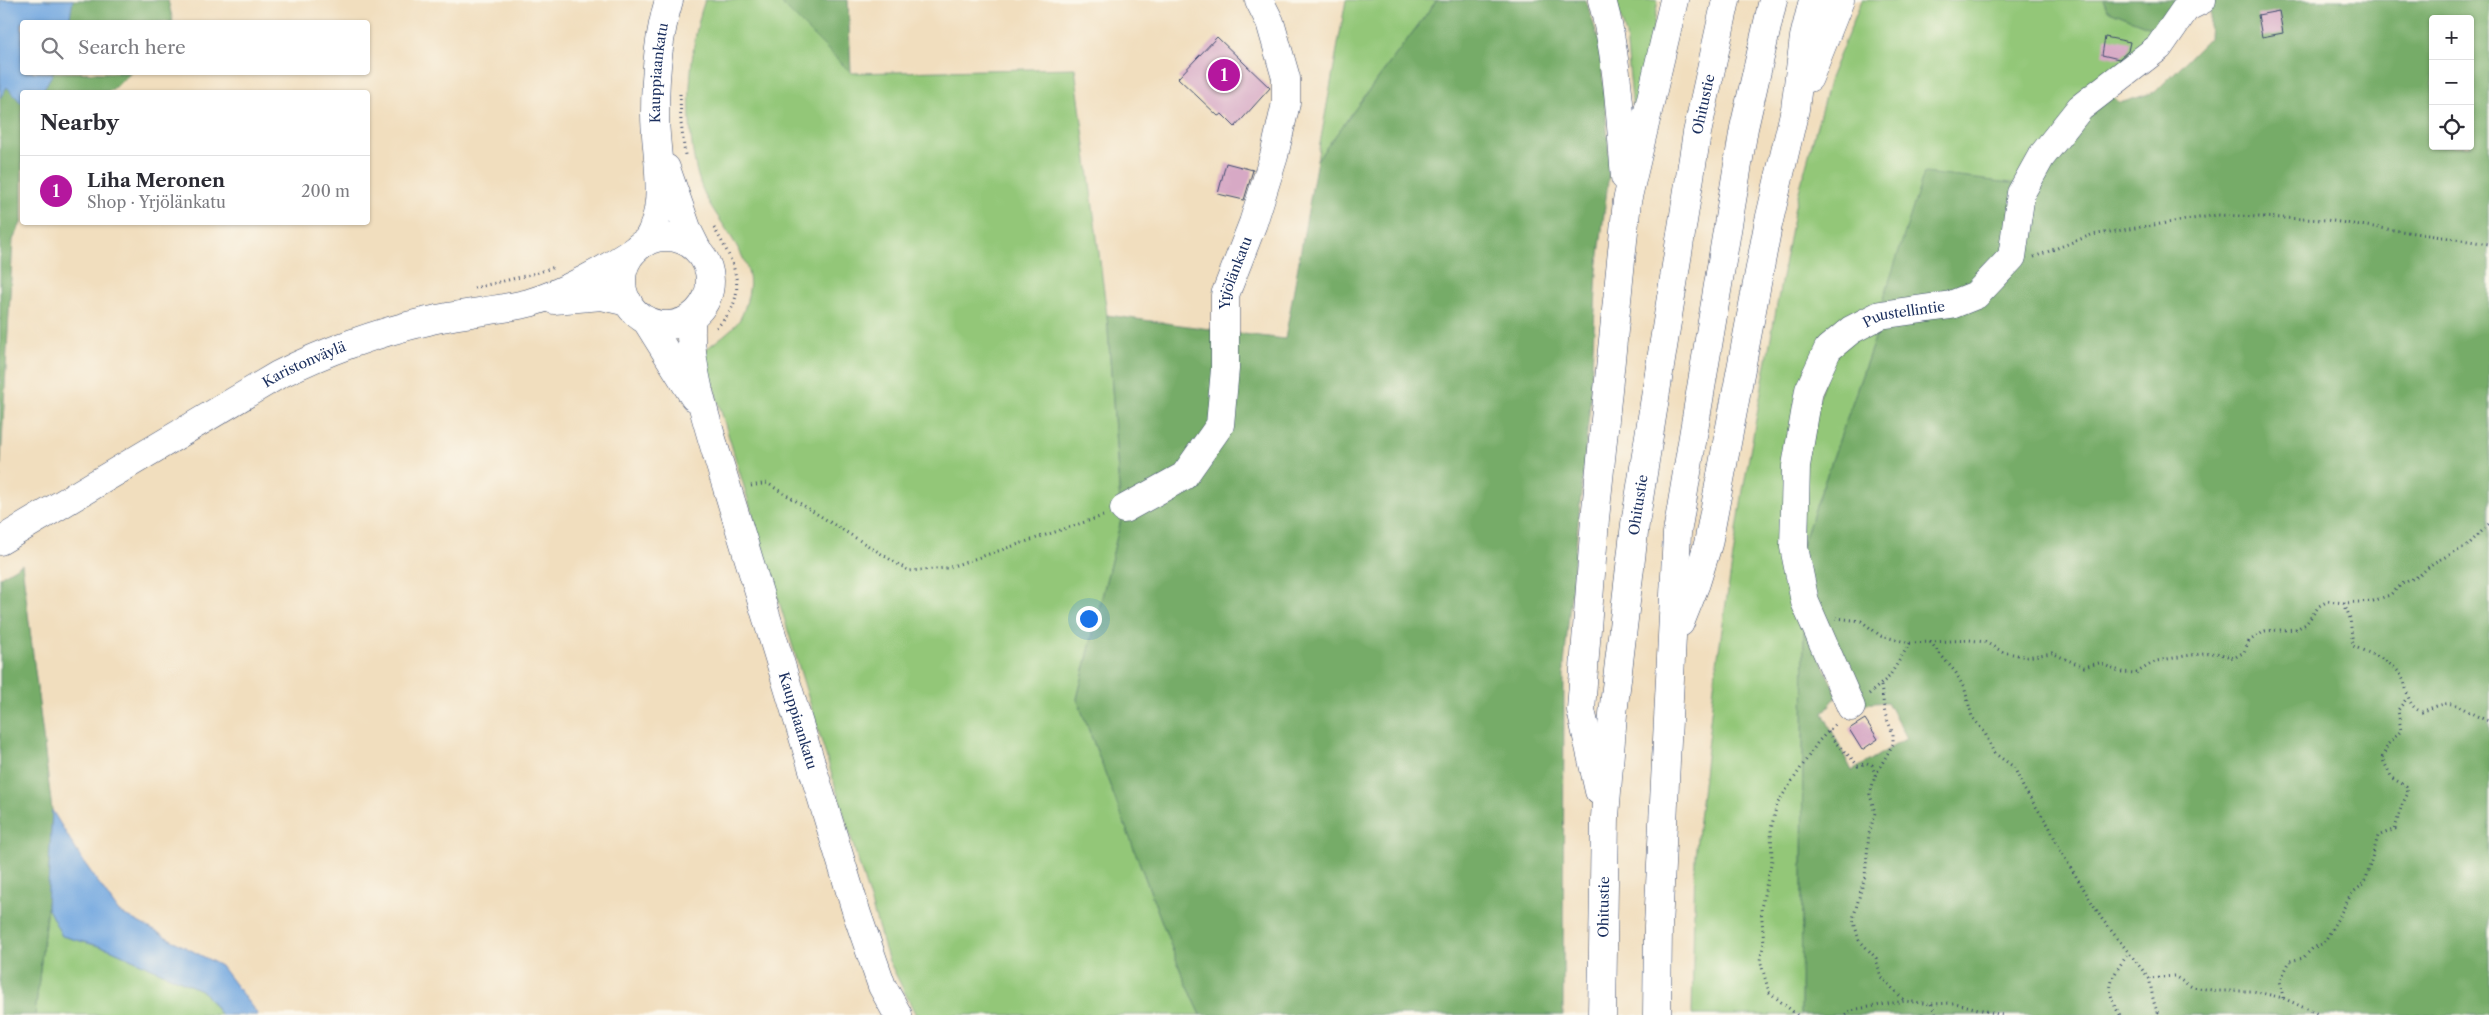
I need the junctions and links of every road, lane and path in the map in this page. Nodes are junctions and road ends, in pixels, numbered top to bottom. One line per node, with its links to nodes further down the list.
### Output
1 (669, 0): 11 (main road, Kauppiaankatu)
2 (1259, 0): 22 (main road, Yrjölänkatu)
3 (1602, 0): 12 (main road)
4 (1674, 0): 12 (main road)
5 (1726, 0): 36 (main road, Ohitustie)
6 (1773, 0): 27 (main road)
7 (1813, 0): 10 (main road)
8 (1840, 0): 10 (main road)
9 (2202, 0): 16 (main road, Puustellintie)
10 (1795, 109): 27 (main road)
11 (658, 145): 14 (main road); 15 (main road)
12 (1627, 201): 36 (main road)
13 (2489, 244): 16 (path)
14 (640, 246): 15 (main road); 17 (main road, Karistonväylä); 18 (main road)
15 (698, 251): 19 (main road)
16 (2000, 270): 26 (main road, Puustellintie)
17 (530, 302): 18 (main road); 24 (main road, Karistonväylä)
18 (637, 311): 19 (main road); 20 (main road, Kauppiaankatu)
19 (692, 317): 20 (main road, Kauppiaankatu)
20 (708, 423): 21 (main road, Kauppiaankatu)
21 (728, 491): 22 (path); 42 (main road, Kauppiaankatu)
22 (1124, 509)
23 (2489, 524): 25 (path)
24 (0, 541)
25 (2344, 603): 28 (path); 31 (path)
26 (1815, 627): 29 (path); 32 (main road, Puustellintie)
27 (1673, 640): 44 (main road)
28 (1930, 641): 29 (path); 37 (path)
29 (1910, 643): 30 (path)
30 (1881, 686): 32 (path); 35 (path)
31 (2407, 698): 33 (path); 39 (path)
32 (1852, 707): 34 (path)
33 (2489, 721)
34 (1828, 732): 35 (path); 45 (path)
35 (1875, 776): 40 (path)
36 (1605, 817): 43 (main road, Ohitustie)
37 (2128, 954): 38 (path); 49 (path)
38 (2149, 978): 39 (path); 50 (path)
39 (2283, 998): 51 (path)
40 (1905, 1001): 41 (path); 46 (path)
41 (1931, 1004): 47 (path); 48 (path)
42 (898, 1015)
43 (1602, 1015)
44 (1657, 1015)
45 (1797, 1015)
46 (1845, 1015)
47 (1936, 1015)
48 (2002, 1015)
49 (2120, 1015)
50 (2155, 1015)
51 (2320, 1015)

